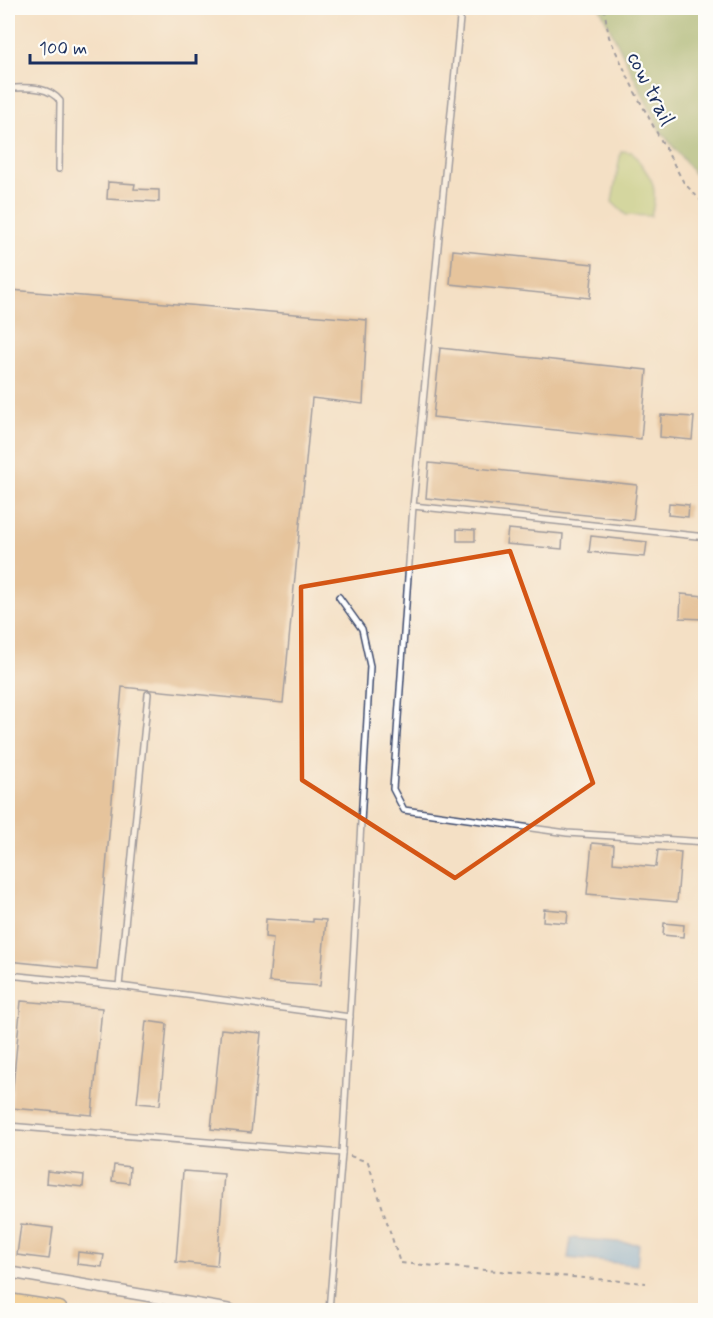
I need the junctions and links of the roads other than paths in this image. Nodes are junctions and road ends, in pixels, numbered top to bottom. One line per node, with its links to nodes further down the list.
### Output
1 (461, 8): 4 (lane)
2 (8, 88): 3 (lane)
3 (59, 169)
4 (413, 506): 5 (lane); 8 (lane)
5 (705, 537)
6 (339, 597): 11 (lane)
7 (148, 694): 10 (lane)
8 (705, 842)
9 (8, 977): 10 (lane)
10 (119, 986): 11 (lane)
11 (350, 1017): 13 (lane)
12 (8, 1126): 13 (lane)
13 (342, 1153): 18 (lane)
14 (8, 1272): 17 (street)
15 (8, 1302): 16 (main road)
16 (59, 1311)
17 (231, 1311)
18 (330, 1311)

